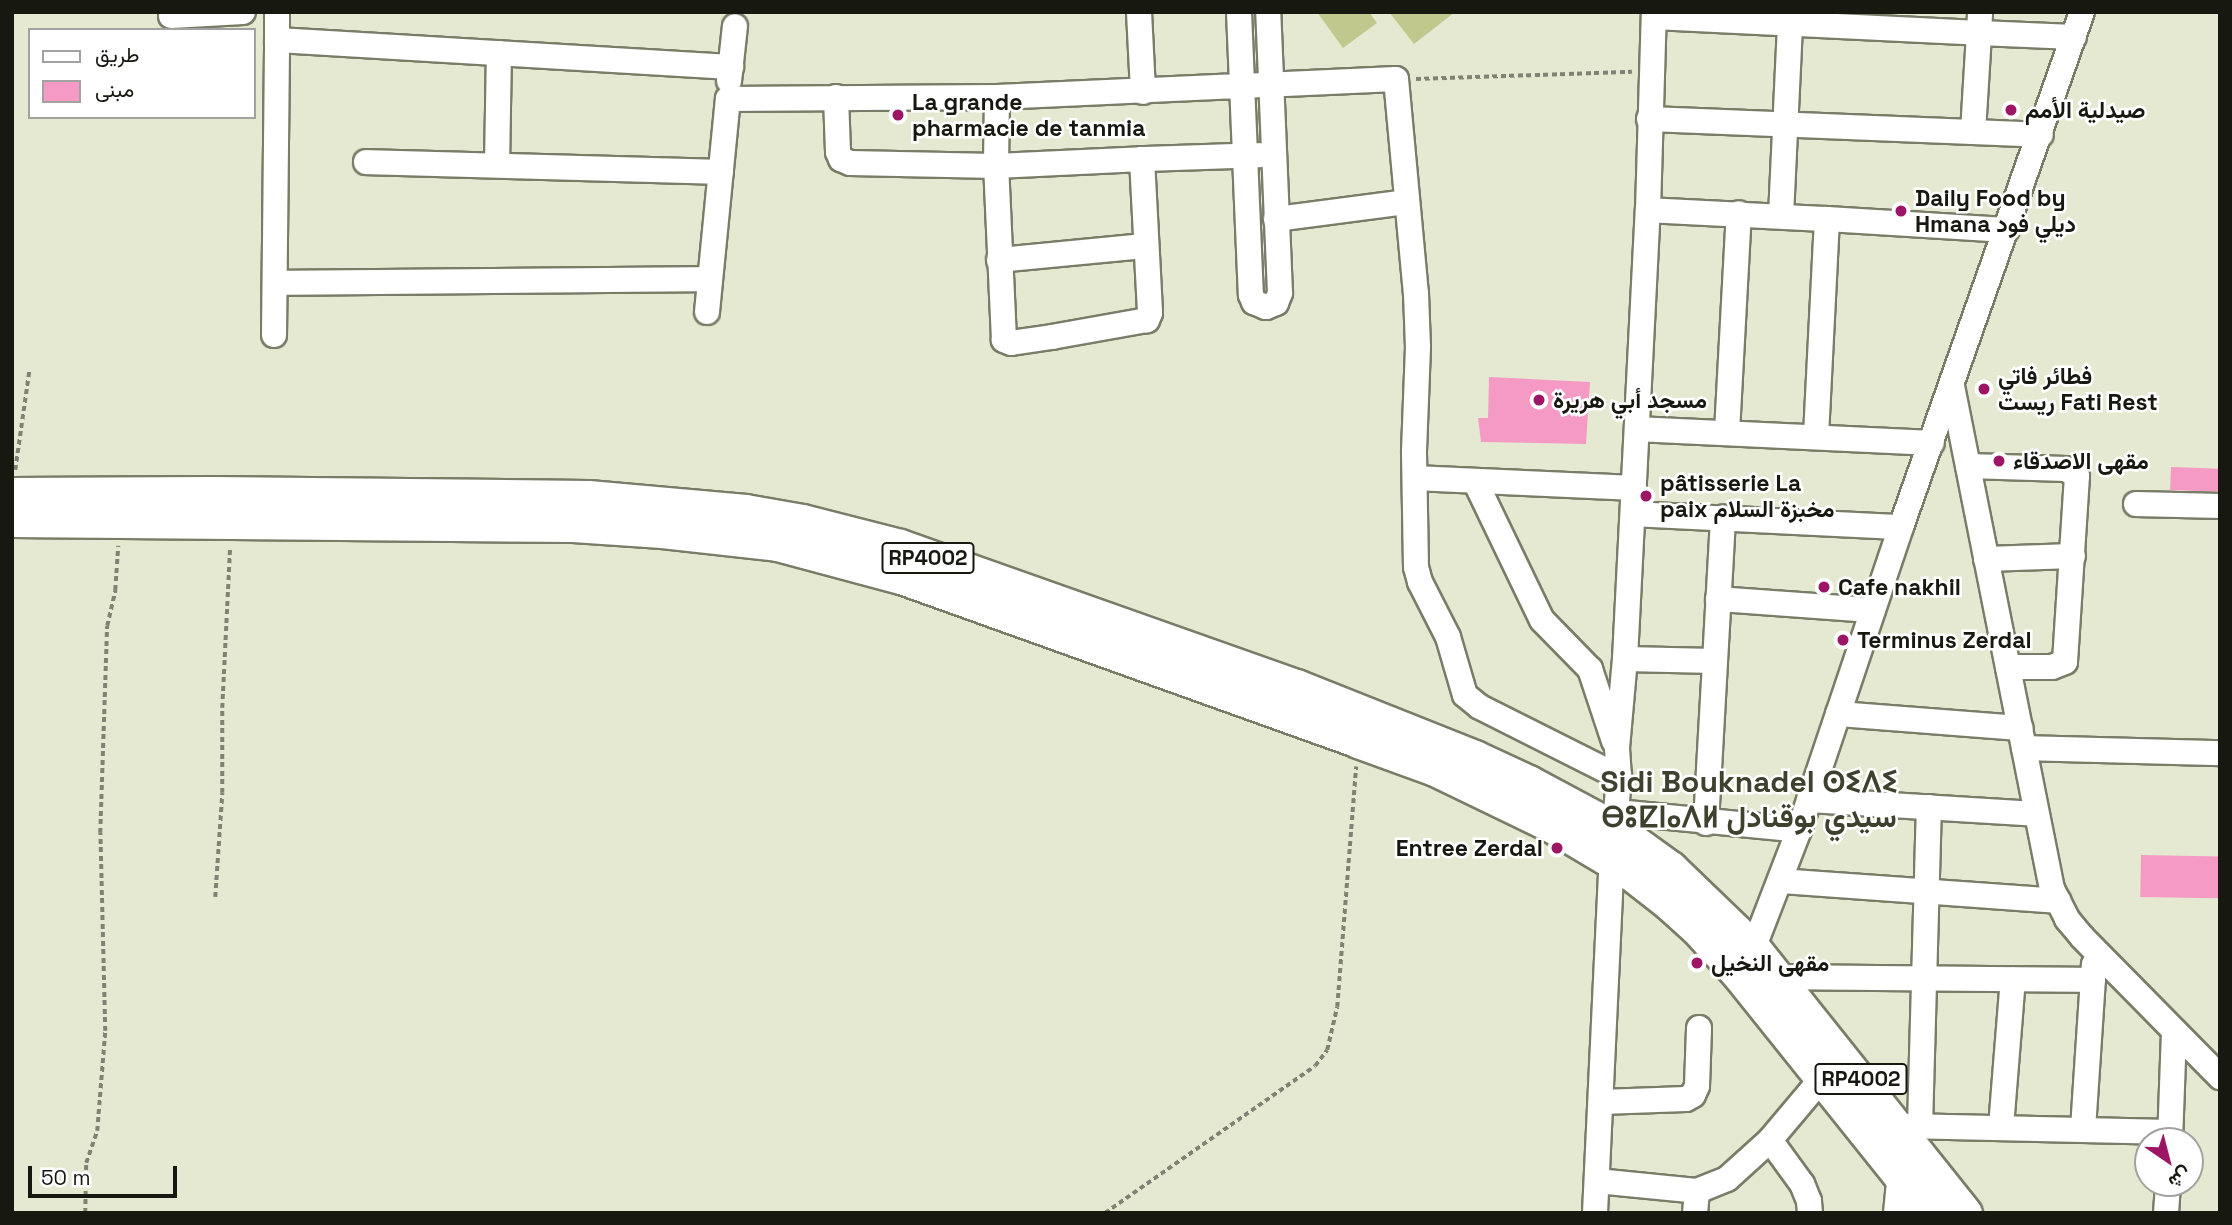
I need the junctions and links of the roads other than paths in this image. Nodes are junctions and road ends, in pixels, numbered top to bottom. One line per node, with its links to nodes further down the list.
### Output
1 (243, 12): 8 (street)
2 (277, 12): 15 (street)
3 (1139, 12): 20 (street)
4 (1239, 12): 19 (street)
5 (1268, 12): 18 (street)
6 (2082, 12): 14 (street)
7 (1654, 14): 9 (street); 24 (street)
8 (171, 16)
9 (1748, 17): 12 (street)
10 (1833, 19): 11 (street); 12 (street)
11 (1980, 22): 14 (street); 26 (street)
12 (1790, 24): 25 (street)
13 (735, 26): 17 (street)
14 (2074, 37): 27 (street)
15 (277, 40): 16 (street); 45 (street)
16 (499, 53): 17 (street); 32 (street)
17 (731, 67): 23 (street)
18 (1270, 85): 19 (street); 28 (street); 35 (street)
19 (1242, 87): 20 (street); 29 (street)
20 (1143, 92): 22 (street)
21 (836, 97): 22 (street); 23 (street); 33 (street)
22 (997, 97): 33 (street)
23 (728, 99): 34 (street)
24 (1649, 119): 25 (street); 36 (street)
25 (1786, 124): 26 (street); 38 (street)
26 (1973, 132): 27 (street)
27 (2041, 135): 41 (street)
28 (1273, 154): 29 (street); 39 (street)
29 (1246, 156): 30 (street); 39 (street)
30 (1142, 159): 33 (street); 42 (street)
31 (366, 162): 32 (street)
32 (497, 165): 34 (street)
33 (996, 166): 43 (street)
34 (721, 172): 44 (street)
35 (1407, 202): 39 (street); 54 (street)
36 (1648, 210): 37 (street); 49 (street)
37 (1739, 214): 38 (street); 50 (street)
38 (1781, 216): 40 (street)
39 (1276, 219)
40 (1827, 219): 41 (street); 51 (street)
41 (2007, 230): 48 (street)
42 (1145, 246): 43 (street); 43 (street)
43 (999, 260)
44 (710, 279): 45 (street); 46 (street)
45 (275, 283): 47 (street)
46 (707, 312)
47 (274, 335)
48 (1952, 386): 52 (street); 53 (street)
49 (1637, 429): 50 (street); 57 (street)
50 (1727, 432): 51 (street)
51 (1816, 436): 52 (street)
52 (1932, 443): 63 (street)
53 (1968, 466): 64 (street); 65 (street)
54 (1415, 478): 55 (street); 75 (street)
55 (1475, 481): 57 (street); 73 (street)
56 (13, 486): 81 (highway, RP4002)
57 (1634, 488): 60 (street)
58 (2136, 503): 59 (street)
59 (2220, 506)
60 (1633, 514): 61 (street); 68 (street)
61 (1723, 517): 63 (street); 66 (street)
62 (12, 519): 81 (highway, RP4002)
63 (1901, 527): 67 (street)
64 (2073, 556): 65 (street); 70 (street)
65 (1986, 558): 70 (street)
66 (1718, 598): 67 (street); 69 (street)
67 (1873, 610): 71 (street)
68 (1625, 659): 69 (street); 73 (street)
69 (1715, 661): 79 (street)
70 (2008, 667): 72 (street)
71 (1838, 714): 72 (street); 76 (street)
72 (2022, 738): 74 (street); 78 (street)
73 (1617, 748): 75 (street)
74 (2220, 753)
75 (1619, 777): 81 (street)
76 (1809, 800): 77 (street); 80 (street)
77 (1929, 807): 78 (street); 83 (street)
78 (2036, 814): 84 (street)
79 (1706, 823): 80 (street); 81 (street)
80 (1799, 830): 82 (street)
81 (1615, 834): 86 (highway, RP4002); 95 (street)
82 (1780, 881): 83 (street); 86 (street)
83 (1925, 892): 84 (street); 87 (street)
84 (2057, 901): 85 (street)
85 (2095, 950): 90 (street); 92 (street)
86 (1745, 961): 88 (highway, RP4002); 93 (highway, RP4002)
87 (1923, 976): 88 (street); 89 (street); 96 (street)
88 (1775, 977): 96 (highway, RP4002)
89 (2013, 979): 90 (street); 97 (street)
90 (2093, 981): 99 (street)
91 (1699, 1028): 95 (street)
92 (2174, 1031): 94 (street); 98 (street)
93 (1823, 1077): 101 (street); 102 (highway, RP4002)
94 (2220, 1077)
95 (1601, 1102): 103 (street)
96 (1909, 1126): 97 (street); 109 (highway, RP4002)
97 (2001, 1127): 99 (street)
98 (2170, 1127)
99 (2083, 1129): 100 (street)
100 (2134, 1134)
101 (1770, 1140): 104 (street); 106 (street)
102 (1900, 1171): 107 (street); 108 (highway, RP4002)
103 (1597, 1181): 104 (street); 105 (street)
104 (1696, 1202)
105 (1595, 1213)
106 (1810, 1213)
107 (1896, 1213)
108 (1931, 1213)
109 (1965, 1213)

